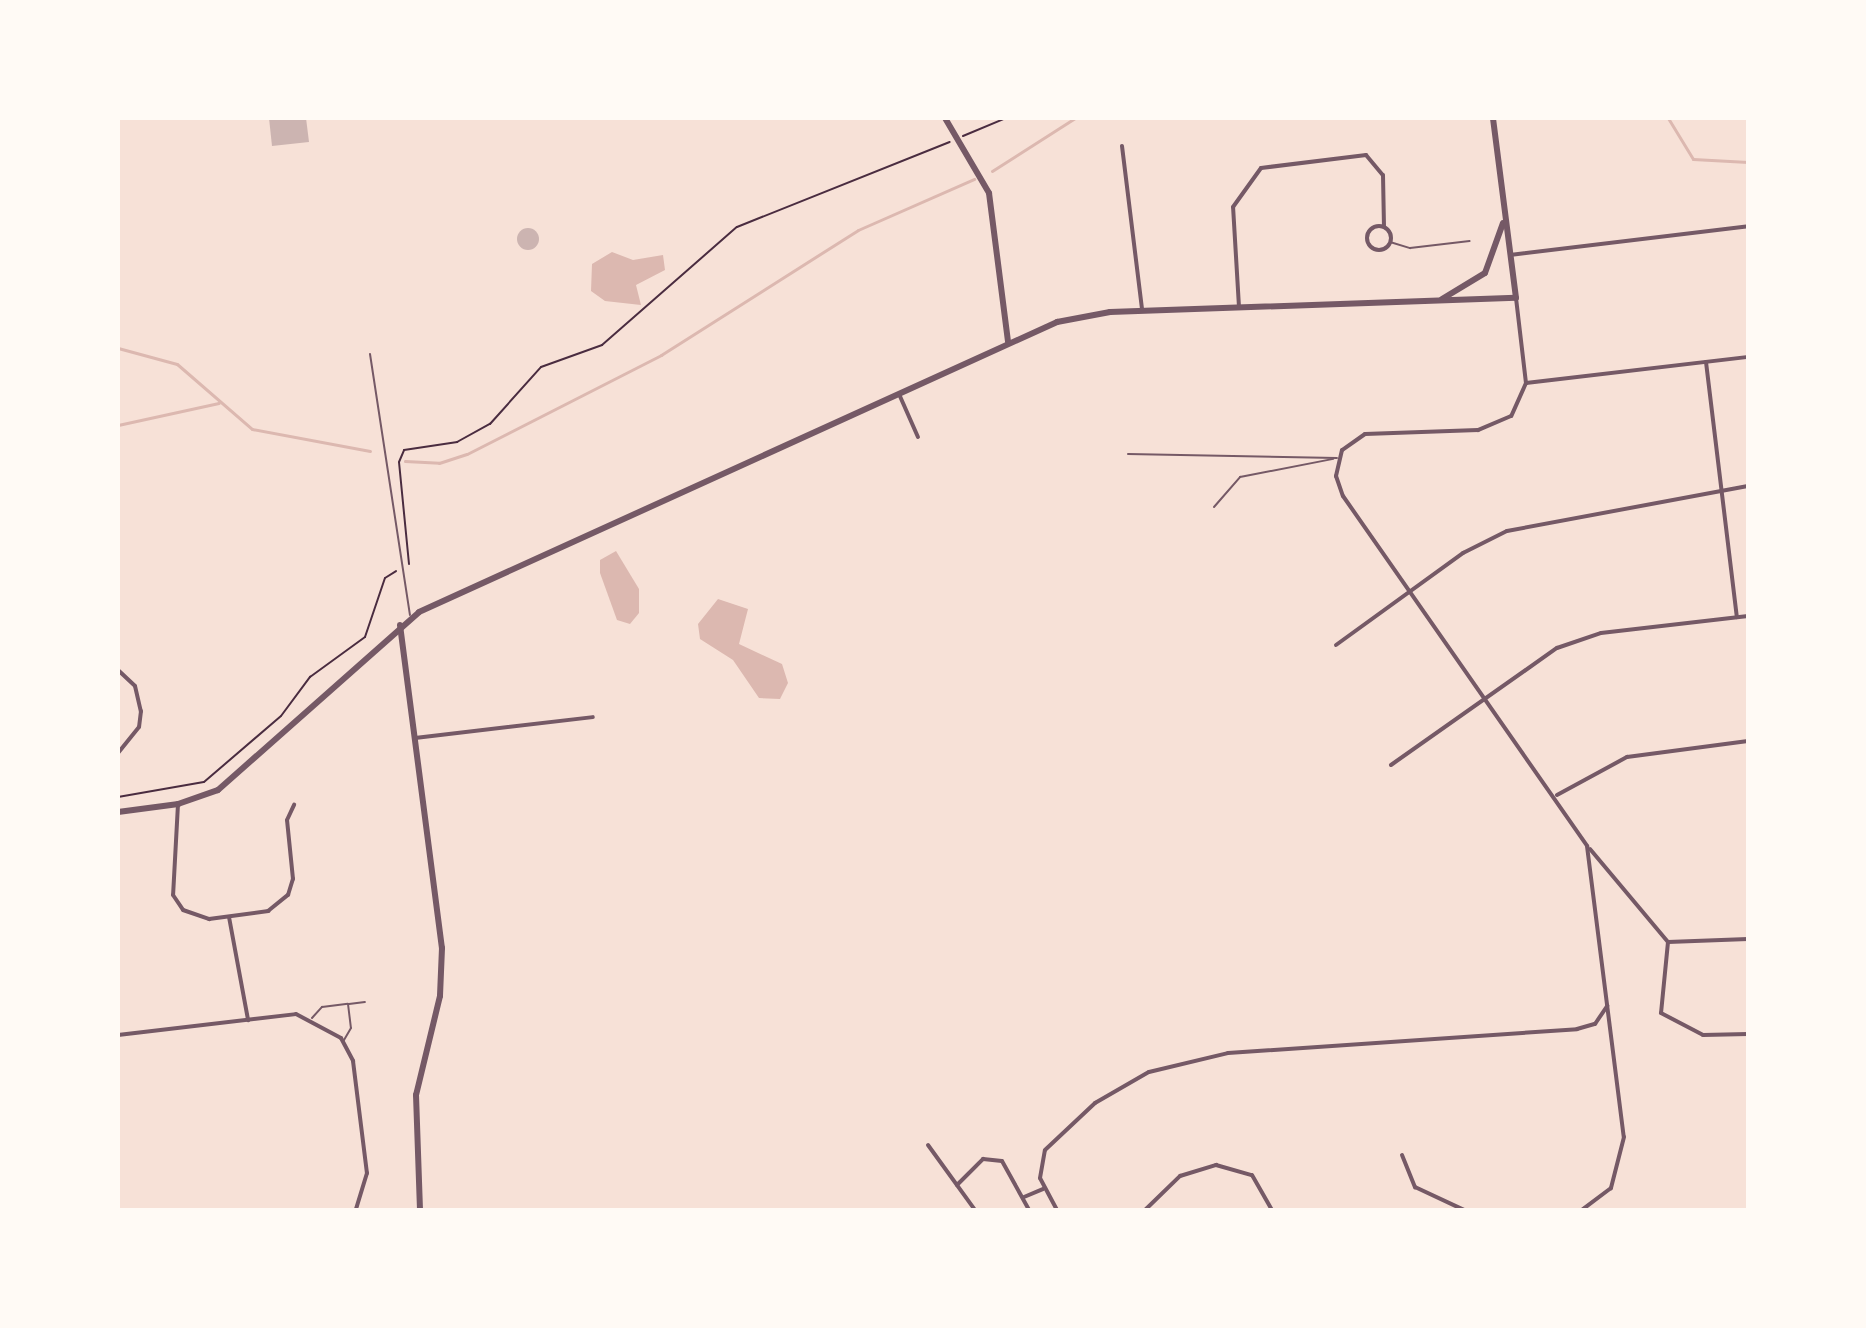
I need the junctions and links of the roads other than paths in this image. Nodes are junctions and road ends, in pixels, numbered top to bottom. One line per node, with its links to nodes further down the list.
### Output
1 (945, 118): 14 (street)
2 (1493, 118): 4 (street)
3 (1122, 146): 13 (street)
4 (1504, 212): 9 (street); 11 (street)
5 (1748, 226): 9 (street)
6 (1384, 227): 8 (street); 8 (street); 12 (street)
7 (1470, 241): 8 (lane)
8 (1390, 242)
9 (1510, 255): 10 (street)
10 (1516, 298): 11 (street); 18 (street)
11 (1439, 300): 12 (street)
12 (1239, 307): 13 (street)
13 (1142, 310): 14 (street)
14 (1008, 342): 19 (street)
15 (370, 354): 27 (lane)
16 (1748, 357): 17 (street)
17 (1706, 362): 18 (street); 24 (street)
18 (1526, 383): 22 (street)
19 (899, 394): 20 (street); 27 (street)
20 (918, 437)
21 (1128, 454): 22 (lane)
22 (1339, 458): 25 (lane); 26 (street)
23 (1748, 486): 24 (street)
24 (1722, 489): 26 (street); 29 (street)
25 (1214, 507)
26 (1411, 591): 31 (street); 33 (street)
27 (411, 616): 30 (street)
28 (1748, 616): 29 (street)
29 (1737, 617): 33 (street)
30 (400, 625): 35 (street); 40 (street)
31 (1336, 645)
32 (118, 670): 37 (street)
33 (1484, 693): 38 (street); 39 (street)
34 (593, 717): 35 (street)
35 (415, 738): 61 (street)
36 (1748, 741): 39 (street)
37 (118, 753)
38 (1391, 765)
39 (1557, 795): 43 (street)
40 (178, 804): 42 (street); 44 (street)
41 (294, 805): 44 (street)
42 (118, 812)
43 (1587, 846): 46 (street); 49 (street)
44 (228, 917): 51 (street)
45 (1748, 939): 46 (street)
46 (1668, 942): 52 (street)
47 (365, 1002): 48 (lane)
48 (348, 1004): 50 (lane); 54 (lane)
49 (1608, 1004): 58 (street); 68 (street)
50 (312, 1018): 51 (street); 54 (street)
51 (248, 1020): 53 (street)
52 (1748, 1034)
53 (118, 1035)
54 (343, 1041): 60 (street)
55 (928, 1145): 57 (street)
56 (1402, 1155): 67 (street)
57 (957, 1185): 59 (street); 62 (street)
58 (1043, 1189): 59 (street); 64 (street)
59 (1024, 1197): 63 (street)
60 (356, 1210)
61 (420, 1210)
62 (975, 1210)
63 (1029, 1210)
64 (1057, 1210)
65 (1145, 1210): 66 (street)
66 (1272, 1210)
67 (1464, 1210)
68 (1582, 1210)

